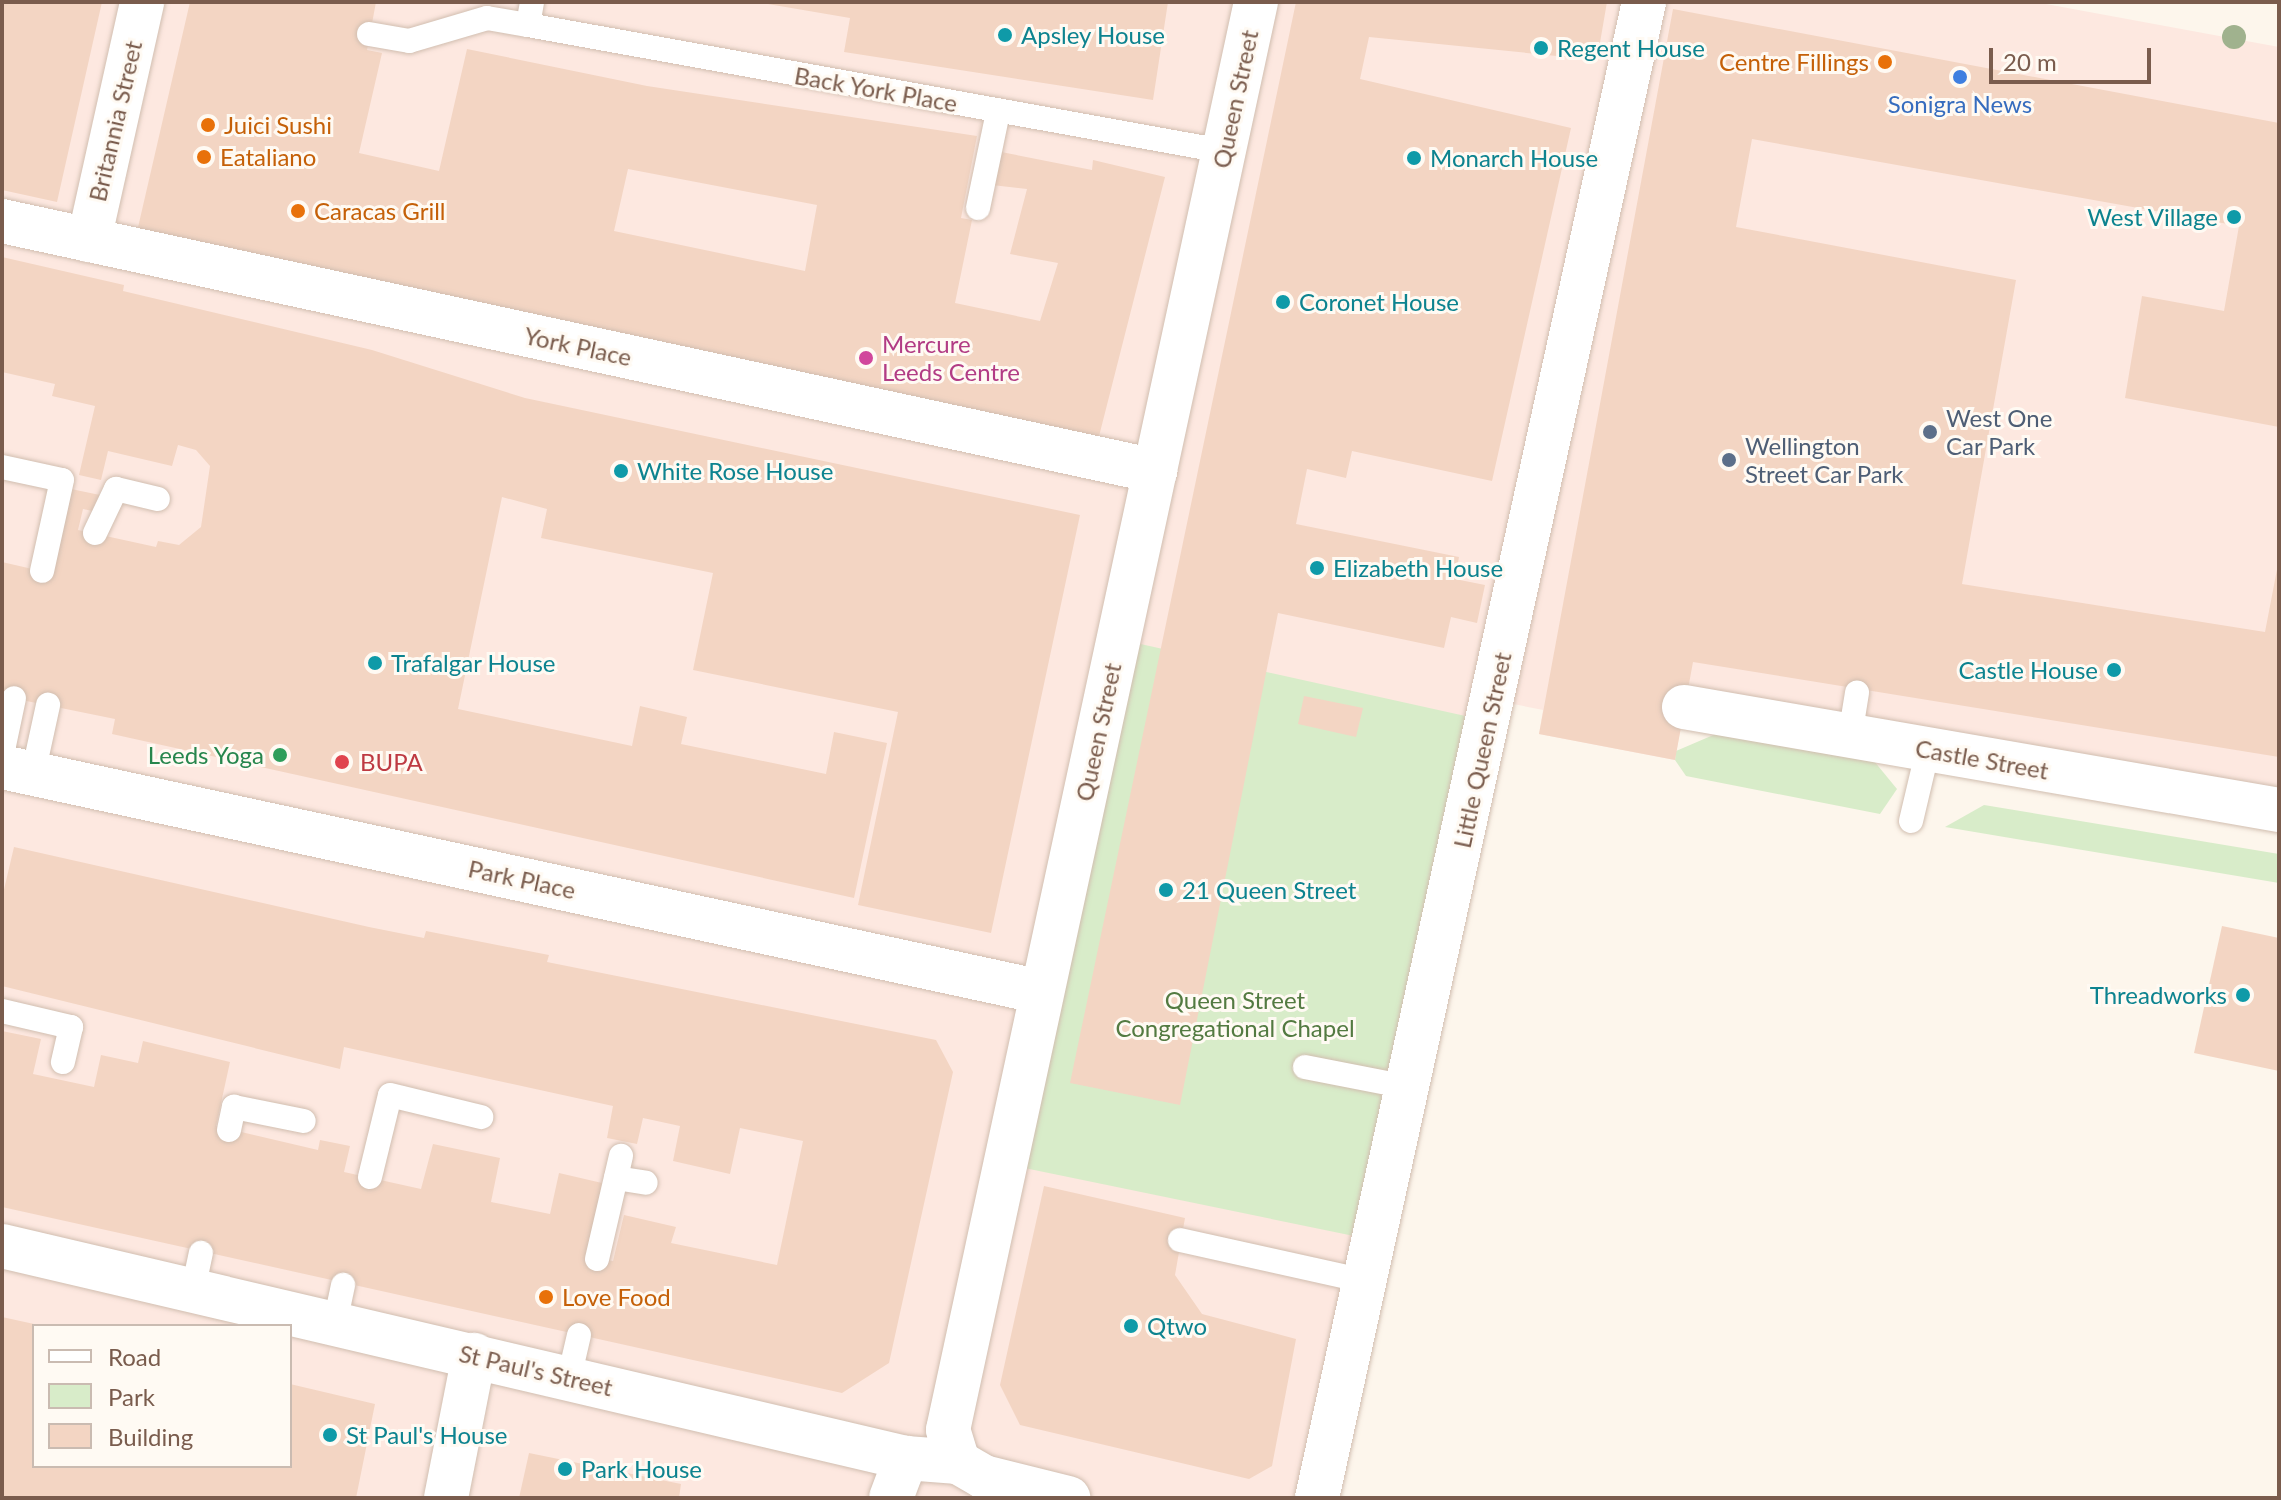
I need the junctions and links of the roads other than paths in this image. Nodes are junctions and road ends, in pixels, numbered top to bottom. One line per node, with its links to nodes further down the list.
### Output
1 (142, 2): 10 (street, Britannia Street)
2 (1256, 2): 7 (street, Queen Street)
3 (1644, 2): 29 (street, Little Queen Street)
4 (530, 14): 5 (lane, Back York Place); 6 (lane, Back York Place)
5 (369, 34)
6 (998, 112): 7 (lane, Back York Place); 8 (lane)
7 (1223, 151): 12 (street, Queen Street)
8 (978, 208)
9 (2, 221): 10 (street, York Place)
10 (89, 240): 12 (street, York Place)
11 (2, 467): 15 (lane)
12 (1155, 471): 25 (street, Queen Street)
13 (158, 499): 14 (lane)
14 (95, 533)
15 (42, 571)
16 (1857, 693): 20 (lane)
17 (14, 698): 22 (lane)
18 (48, 705): 22 (lane)
19 (1684, 707): 20 (street, Castle Street)
20 (1850, 736): 21 (street, Castle Street)
21 (1928, 749): 23 (street, Castle Street); 24 (lane)
22 (12, 765): 25 (street, Park Place)
23 (2279, 810)
24 (1911, 821)
25 (1042, 992): 42 (street, Queen Street)
26 (2, 1011): 27 (lane)
27 (63, 1062)
28 (1305, 1067): 29 (lane)
29 (1407, 1087): 38 (street, Little Queen Street)
30 (481, 1117): 33 (lane)
31 (304, 1121): 32 (lane)
32 (229, 1130)
33 (370, 1177)
34 (646, 1183): 37 (lane)
35 (1180, 1240): 38 (lane)
36 (2, 1246): 40 (street, St Paul's Street)
37 (597, 1259)
38 (1365, 1281): 46 (street, Little Queen Street)
39 (579, 1335): 41 (lane)
40 (474, 1355): 41 (street, St Paul's Street); 44 (street)
41 (569, 1378): 43 (street, St Paul's Street)
42 (958, 1462): 43 (street, St Paul's Street); 45 (street, St Paul's Street)
43 (899, 1478)
44 (446, 1498)
45 (1068, 1498)
46 (1317, 1498)

